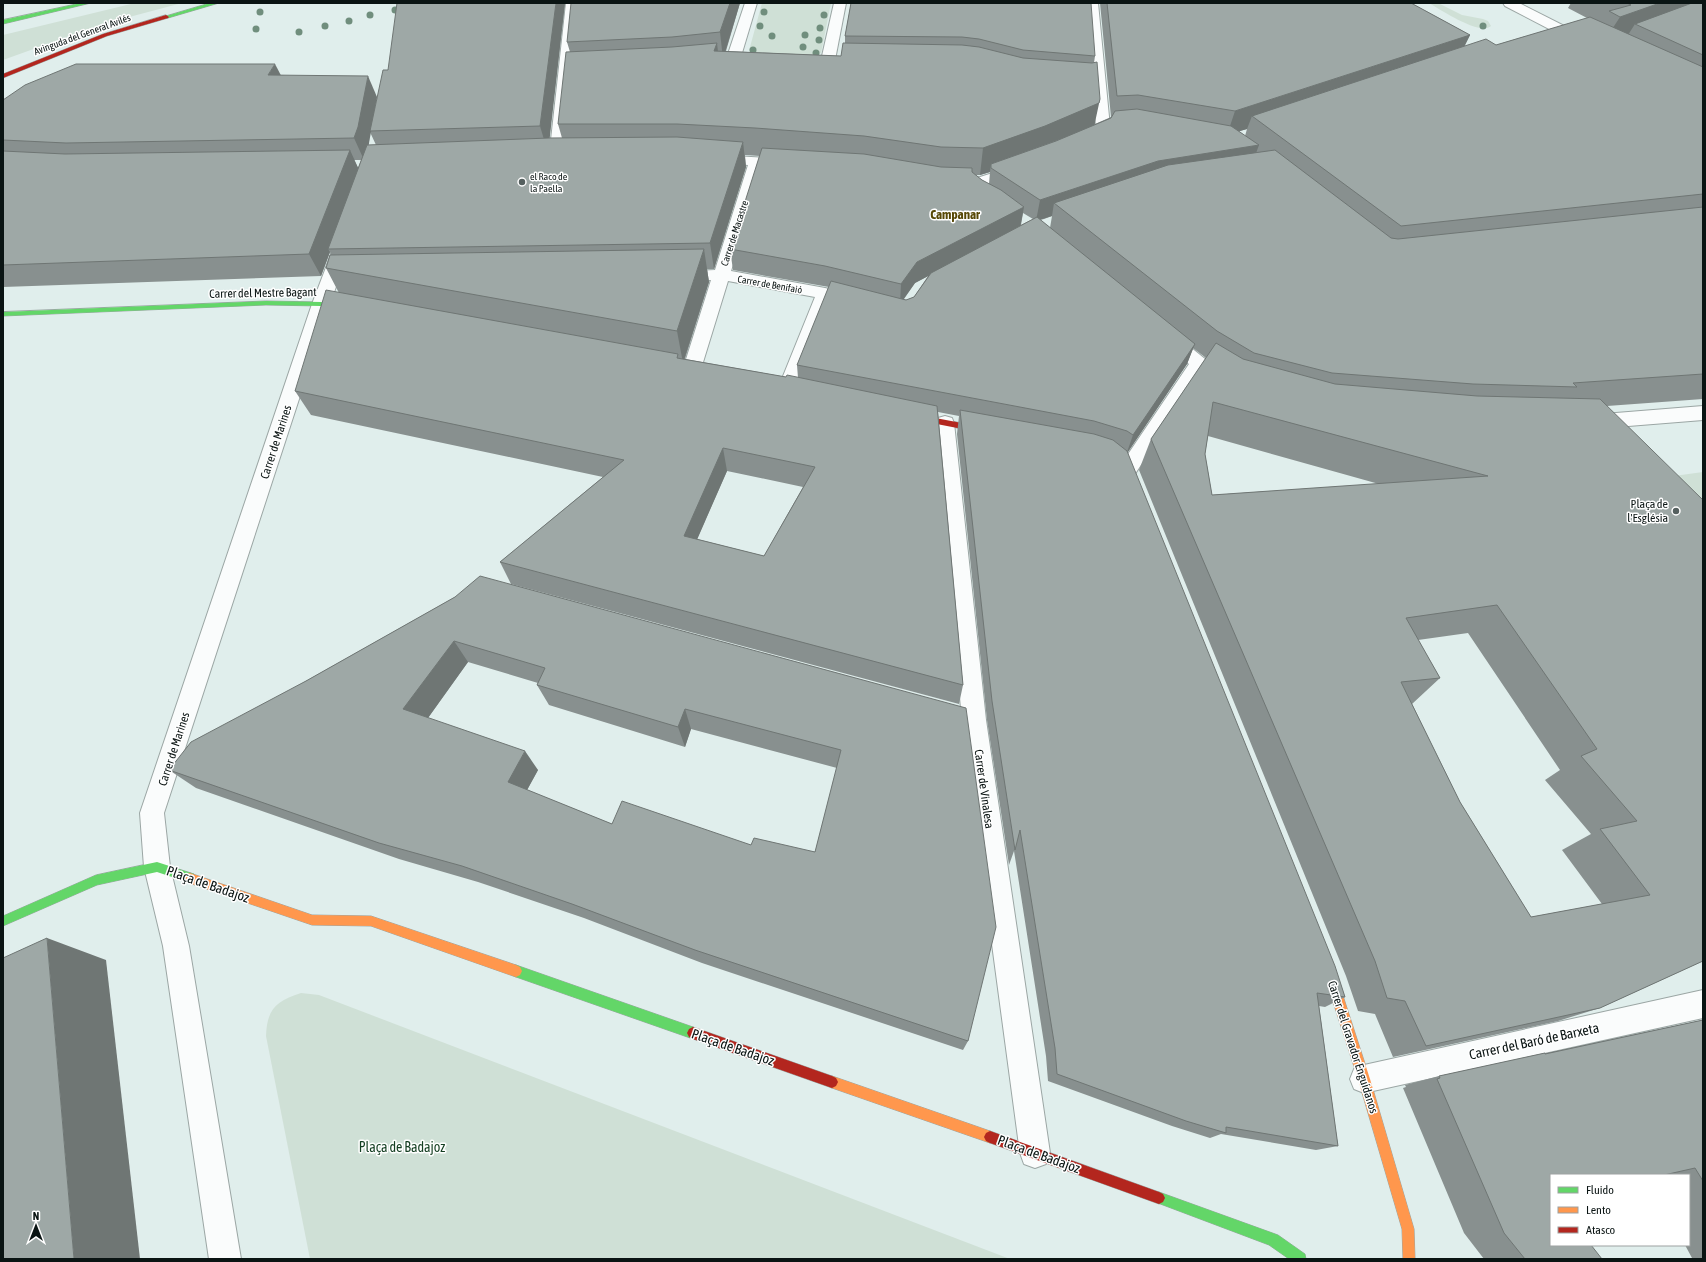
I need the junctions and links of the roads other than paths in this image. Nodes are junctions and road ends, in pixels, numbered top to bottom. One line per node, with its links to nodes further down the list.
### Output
1 (88, 3): 8 (street)
2 (216, 3): 20 (street, Avinguda del General Avilés)
3 (572, 3): 18 (street)
4 (751, 3): 12 (street)
5 (840, 3): 15 (street)
6 (1092, 3): 22 (street)
7 (1510, 3): 9 (street)
8 (3, 22)
9 (1561, 30): 10 (street); 11 (street)
10 (1547, 35)
11 (1596, 47)
12 (732, 63): 13 (street); 16 (street)
13 (746, 64)
14 (812, 64): 15 (street)
15 (827, 64): 17 (street)
16 (718, 65)
17 (843, 65)
18 (564, 74): 19 (street); 24 (street)
19 (580, 74)
20 (3, 76)
21 (1117, 126): 22 (street)
22 (1103, 127): 23 (street)
23 (1074, 146)
24 (556, 158): 25 (street); 27 (street)
25 (572, 158)
26 (704, 158): 28 (street)
27 (540, 159)
28 (757, 161): 29 (street); 35 (street, Carrer de Macastre)
29 (803, 164)
30 (1032, 164): 32 (street)
31 (938, 181): 32 (street)
32 (982, 182): 33 (street)
33 (985, 197)
34 (348, 230): 38 (street, Carrer de Marines)
35 (721, 275): 36 (street, Carrer de Macastre); 37 (street, Carrer de Benifaió); 44 (street, Carrer de Benifaió)
36 (665, 276)
37 (824, 293): 39 (street, Carrer de Benifaió); 46 (street)
38 (321, 304): 40 (street, Carrer del Mestre Bagant); 41 (street, Carrer del Mestre Bagant); 55 (street, Carrer de Marines)
39 (868, 304)
40 (360, 311)
41 (3, 314)
42 (1156, 329): 43 (street)
43 (1199, 363): 45 (street); 52 (street)
44 (690, 372)
45 (1243, 388)
46 (786, 391)
47 (1703, 413): 50 (street)
48 (900, 414): 49 (street)
49 (945, 423): 51 (street); 54 (street, Carrer de Vinalesa)
50 (1575, 423)
51 (998, 433)
52 (1127, 470)
53 (951, 714): 54 (street)
54 (974, 720): 60 (street, Carrer de Vinalesa)
55 (157, 866): 56 (street, Plaça de Badajoz); 60 (street, Plaça de Badajoz); 61 (street, Plaça de Badajoz)
56 (3, 921)
57 (1325, 962): 59 (street, Carrer del Gravador Enguídanos)
58 (1703, 1004): 59 (street, Carrer del Baró de Barxeta)
59 (1364, 1078): 63 (street, Carrer del Gravador Enguídanos)
60 (1035, 1153): 62 (street, Plaça de Badajoz)
61 (225, 1259)
62 (1300, 1259)
63 (1409, 1259)

